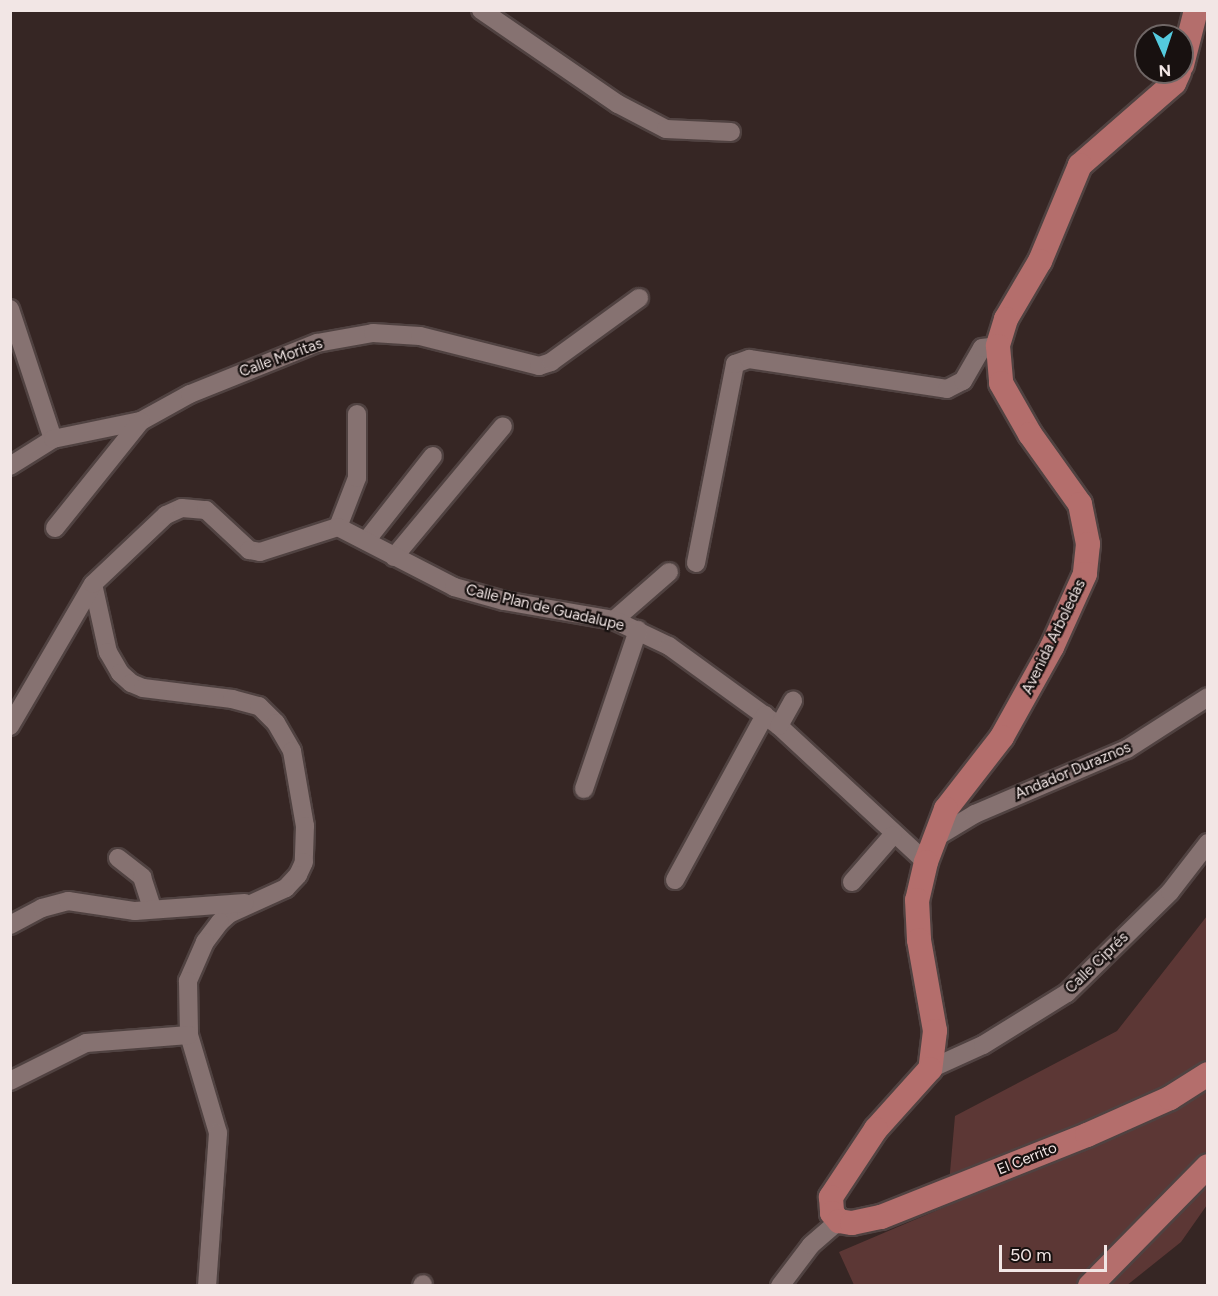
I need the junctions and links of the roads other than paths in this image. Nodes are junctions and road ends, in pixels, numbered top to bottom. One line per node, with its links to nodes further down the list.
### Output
1 (482, 10): 3 (street)
2 (1173, 84): 6 (main road, Avenida Arboledas)
3 (731, 132)
4 (639, 298): 8 (street, Calle Moritas)
5 (10, 309): 10 (street)
6 (998, 346): 17 (street); 28 (main road, Avenida Arboledas)
7 (357, 414): 13 (street)
8 (141, 421): 10 (street, Calle Moritas); 14 (street)
9 (503, 426): 16 (street)
10 (53, 440): 12 (street, Calle Moritas)
11 (433, 456): 15 (street)
12 (10, 466)
13 (338, 527): 15 (street, Calle Plan de Guadalupe); 19 (street)
14 (54, 528)
15 (366, 541): 16 (street, Calle Plan de Guadalupe)
16 (394, 557): 20 (street, Calle Plan de Guadalupe)
17 (696, 563)
18 (669, 572): 20 (street)
19 (93, 584): 25 (street); 34 (street)
20 (614, 620): 21 (street, Calle Plan de Guadalupe)
21 (638, 630): 24 (street, Calle Plan de Guadalupe); 26 (street)
22 (1208, 698): 28 (street, Andador Duraznos)
23 (794, 701): 24 (street)
24 (772, 720): 27 (street, Calle Plan de Guadalupe); 32 (street)
25 (10, 726)
26 (584, 789)
27 (893, 835): 31 (street, Calle Plan de Guadalupe); 33 (street)
28 (935, 838): 31 (main road, Avenida Arboledas)
29 (1208, 843): 38 (street, Calle Ciprés)
30 (118, 858): 35 (street)
31 (926, 862): 38 (main road, Avenida Arboledas)
32 (675, 880)
33 (852, 882)
34 (252, 903): 35 (street); 37 (street)
35 (152, 908): 36 (street)
36 (10, 925)
37 (189, 1035): 40 (street); 43 (street)
38 (930, 1069): 42 (main road)
39 (1208, 1074): 42 (main road, El Cerrito)
40 (10, 1081)
41 (1208, 1166): 45 (main road)
42 (839, 1221): 44 (street)
43 (207, 1286)
44 (780, 1286)
45 (1090, 1286)

